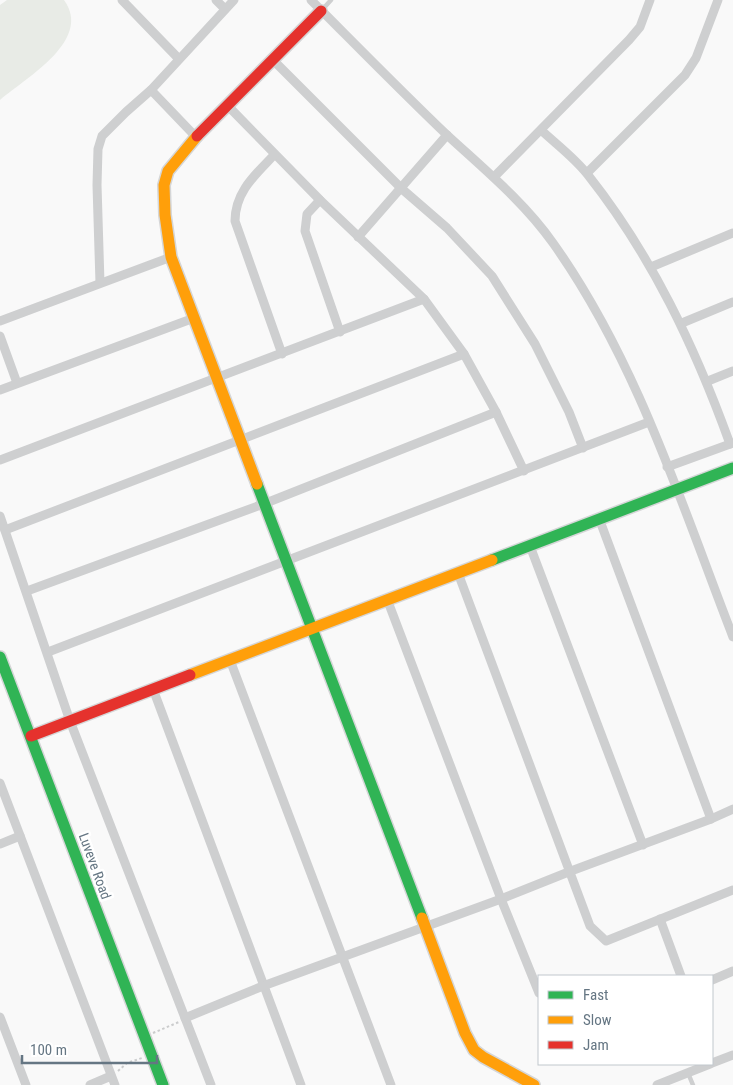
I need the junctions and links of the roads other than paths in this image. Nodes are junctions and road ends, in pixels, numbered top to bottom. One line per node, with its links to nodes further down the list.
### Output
1 (122, 0): 10 (street)
2 (216, 0): 8 (street)
3 (234, 0): 8 (street)
4 (311, 0): 9 (street)
5 (332, 0): 9 (lane)
6 (650, 0): 14 (street)
7 (718, 0): 18 (street)
8 (225, 9): 10 (street)
9 (321, 11): 11 (street); 15 (street)
10 (180, 58): 12 (street)
11 (273, 60): 13 (street); 20 (street)
12 (151, 90): 16 (street); 26 (street)
13 (228, 106): 16 (street); 17 (street)
14 (541, 130): 18 (street); 19 (street)
15 (447, 135): 19 (street); 20 (street)
16 (196, 137): 24 (street)
17 (274, 155): 21 (street); 34 (street)
18 (587, 173): 25 (street)
19 (494, 177): 42 (street)
20 (402, 189): 23 (street); 45 (street)
21 (320, 200): 23 (street); 32 (street)
22 (733, 233): 25 (street)
23 (358, 237): 27 (street)
24 (171, 257): 26 (street); 29 (street)
25 (651, 267): 31 (street)
26 (100, 283): 30 (street)
27 (424, 299): 32 (street); 35 (street)
28 (733, 302): 31 (street)
29 (194, 318): 37 (street); 39 (street)
30 (0, 321)
31 (682, 323): 38 (street)
32 (340, 332): 34 (street)
33 (0, 336): 39 (street)
34 (282, 354): 37 (street)
35 (464, 354): 41 (street); 43 (street)
36 (733, 371): 38 (street)
37 (218, 377): 43 (street); 46 (street)
38 (708, 381): 44 (street)
39 (17, 383): 40 (street)
40 (0, 390)
41 (496, 412): 49 (street); 51 (street)
42 (648, 422): 45 (street); 47 (street)
43 (242, 440): 51 (street); 54 (street)
44 (732, 443): 47 (street)
45 (583, 448): 49 (street)
46 (0, 460)
47 (667, 467): 50 (street)
48 (733, 468): 50 (street)
49 (524, 470): 56 (street)
50 (676, 491): 53 (street); 61 (street)
51 (266, 503): 56 (street); 58 (street)
52 (0, 516): 54 (street)
53 (600, 521): 55 (street); 70 (street)
54 (5, 530): 58 (street)
55 (530, 546): 57 (street); 73 (street)
56 (286, 562): 60 (street); 62 (street)
57 (458, 573): 59 (street); 74 (street)
58 (27, 591): 62 (street)
59 (387, 599): 60 (street); 76 (street)
60 (310, 629): 64 (street); 78 (street)
61 (733, 637)
62 (48, 652): 66 (street)
63 (0, 657): 67 (street, Luveve Road)
64 (230, 660): 65 (street); 79 (street)
65 (154, 689): 66 (street); 83 (street)
66 (70, 721): 67 (street); 86 (street)
67 (31, 736): 96 (street, Luveve Road)
68 (0, 783): 71 (street)
69 (733, 809): 70 (street)
70 (711, 819): 73 (street)
71 (20, 836): 72 (street); 91 (street)
72 (0, 844)
73 (643, 845): 74 (street)
74 (571, 871): 76 (street); 77 (street)
75 (733, 890): 77 (street)
76 (501, 899): 78 (street); 84 (street)
77 (660, 919): 81 (street)
78 (424, 926): 79 (street); 92 (street)
79 (341, 957): 83 (street); 99 (street)
80 (733, 971): 82 (street)
81 (682, 975)
82 (713, 980)
83 (263, 986): 86 (street); 98 (street)
84 (538, 991)
85 (0, 1017): 93 (street)
86 (185, 1018): 97 (street)
87 (733, 1055): 88 (street)
88 (713, 1061)
89 (704, 1065): 90 (street)
90 (688, 1073): 100 (street); 101 (lane)
91 (111, 1076): 94 (street); 95 (street)
92 (526, 1083)
93 (26, 1085)
94 (90, 1085)
95 (115, 1085)
96 (163, 1085)
97 (211, 1085)
98 (301, 1085)
99 (391, 1085)
100 (657, 1085)
101 (693, 1085)

